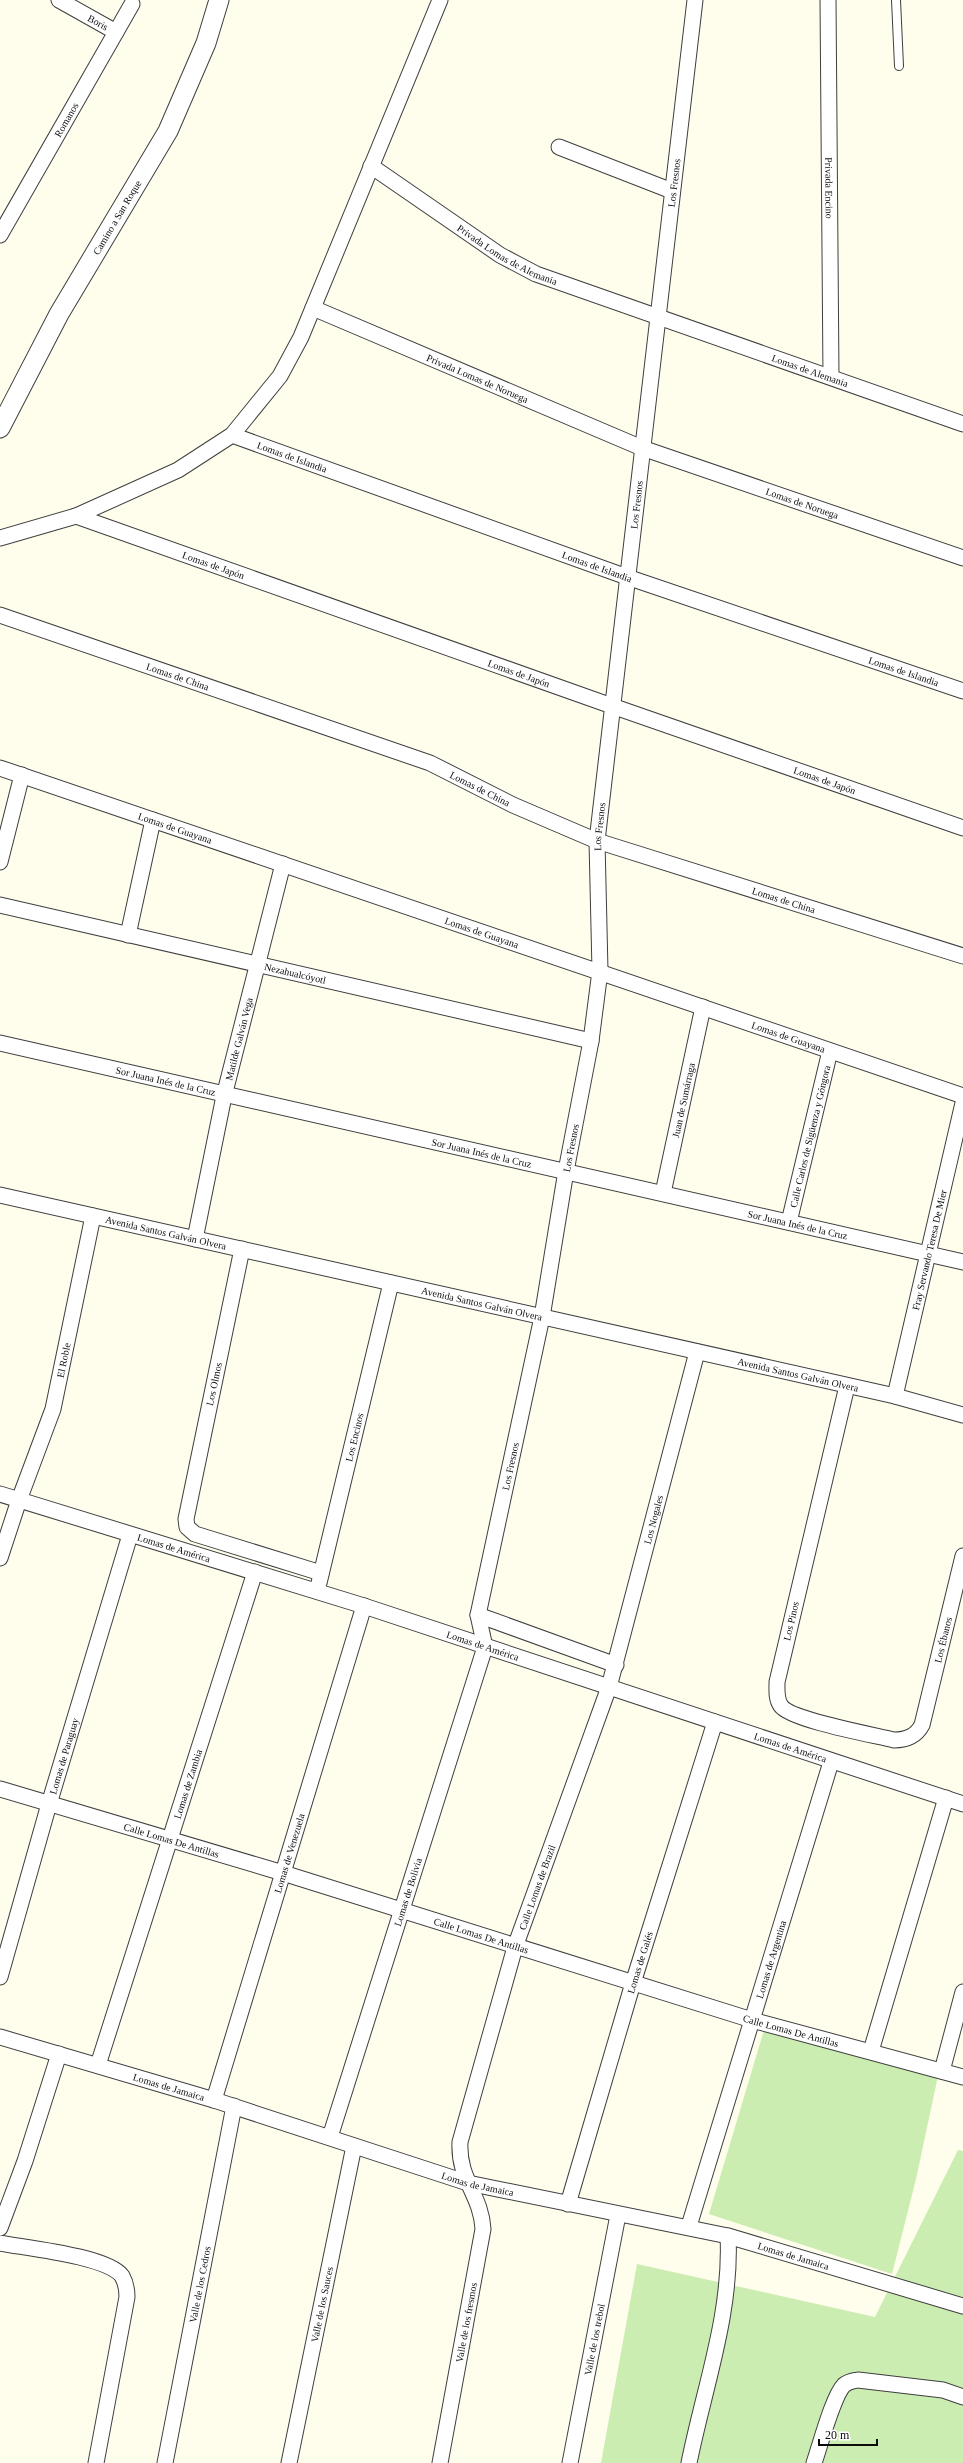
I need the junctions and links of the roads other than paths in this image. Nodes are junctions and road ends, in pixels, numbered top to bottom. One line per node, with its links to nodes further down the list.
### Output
1 (59, 0): 8 (street, Boris)
2 (219, 0): 18 (street, Camino a San Roque)
3 (440, 0): 11 (street)
4 (695, 0): 12 (street, Los Fresnos)
5 (828, 0): 16 (street, Privada Encino)
6 (896, 0): 9 (lane)
7 (132, 4): 8 (street, Romanos)
8 (116, 32): 13 (street, Romanos)
9 (899, 66)
10 (559, 147): 12 (street)
11 (371, 166): 14 (street); 15 (street, Privada Lomas de Alemania)
12 (672, 191): 15 (street, Los Fresnos)
13 (0, 235)
14 (313, 308): 19 (street); 20 (street, Privada Lomas de Noruega)
15 (657, 318): 16 (street, Lomas de Alemania); 20 (street, Los Fresnos)
16 (831, 377): 17 (street, Lomas de Alemania)
17 (963, 424)
18 (0, 428)
19 (232, 435): 21 (street); 24 (street, Lomas de Islandia)
20 (642, 448): 23 (street, Lomas de Noruega); 24 (street, Los Fresnos)
21 (76, 516): 22 (street); 27 (street, Lomas de Japón)
22 (0, 538)
23 (963, 558)
24 (627, 577): 26 (street, Lomas de Islandia); 27 (street, Los Fresnos)
25 (0, 615): 32 (street, Lomas de China)
26 (963, 691)
27 (612, 706): 31 (street, Lomas de Japón); 32 (street, Los Fresnos)
28 (0, 768): 29 (street, Lomas de Guayana)
29 (22, 775): 30 (street, Lomas de Guayana); 33 (street)
30 (153, 820): 34 (street, Lomas de Guayana); 36 (street)
31 (963, 828)
32 (597, 840): 37 (street, Lomas de China); 39 (street, Los Fresnos)
33 (0, 862)
34 (283, 864): 38 (street, Matilde Galván Vega); 39 (street, Lomas de Guayana)
35 (0, 905): 36 (street, Nezahualcóyotl)
36 (128, 935): 38 (street, Nezahualcóyotl)
37 (963, 956)
38 (256, 964): 41 (street, Nezahualcóyotl); 44 (street, Matilde Galván Vega)
39 (600, 971): 40 (street, Lomas de Guayana); 41 (street, Los Fresnos)
40 (703, 1007): 43 (street, Lomas de Guayana); 48 (street, Juan de Sumárraga)
41 (591, 1041): 47 (street, Los Fresnos)
42 (0, 1043): 44 (street, Sor Juana Inés de la Cruz)
43 (830, 1051): 45 (street, Lomas de Guayana); 51 (street, Calle Carlos de Sigüenza y Góngora)
44 (224, 1096): 47 (street, Sor Juana Inés de la Cruz); 52 (street, Matilde Galván Vega)
45 (963, 1096)
46 (963, 1103): 54 (street, Fray Servando Teresa De Mier)
47 (566, 1171): 48 (street, Sor Juana Inés de la Cruz); 57 (street, Los Fresnos)
48 (662, 1193): 51 (street, Sor Juana Inés de la Cruz)
49 (0, 1195): 50 (street, Avenida Santos Galván Olvera)
50 (93, 1216): 52 (street, Avenida Santos Galván Olvera); 63 (street, El Roble)
51 (789, 1222): 54 (street, Sor Juana Inés de la Cruz)
52 (195, 1239): 53 (street, Avenida Santos Galván Olvera)
53 (242, 1249): 56 (street, Avenida Santos Galván Olvera); 68 (street, Los Olmos)
54 (928, 1254): 55 (street, Sor Juana Inés de la Cruz); 60 (street, Fray Servando Teresa De Mier)
55 (963, 1262)
56 (392, 1283): 57 (street, Avenida Santos Galván Olvera); 68 (street, Los Encinos)
57 (542, 1317): 58 (street, Avenida Santos Galván Olvera); 71 (street, Los Fresnos)
58 (697, 1352): 59 (street, Avenida Santos Galván Olvera); 73 (street, Los Nogales)
59 (847, 1386): 60 (street, Avenida Santos Galván Olvera); 76 (street, Los Pinos)
60 (895, 1396): 61 (street, Avenida Santos Galván Olvera)
61 (963, 1415)
62 (0, 1494): 63 (street, Lomas de América)
63 (19, 1500): 64 (street, Lomas de América); 66 (street, El Roble)
64 (130, 1535): 67 (street, Lomas de América); 80 (street, Lomas de Paraguay)
65 (963, 1556): 76 (street, Los Ébanos)
66 (0, 1558)
67 (255, 1572): 69 (street, Lomas de América); 82 (street, Lomas de Zambia)
68 (321, 1573): 69 (street, Los Encinos)
69 (316, 1592): 70 (street, Lomas de América)
70 (364, 1606): 72 (street, Lomas de América); 83 (street, Lomas de Venezuela)
71 (478, 1615): 72 (street, Los Fresnos); 73 (street)
72 (485, 1647): 74 (street, Lomas de América); 84 (street, Lomas de Bolivia)
73 (616, 1665): 74 (street, Los Nogales)
74 (609, 1687): 75 (street, Lomas de América); 85 (street, Calle Lomas de Brazil)
75 (715, 1722): 77 (street, Lomas de América); 87 (street, Lomas de Galés)
76 (922, 1724)
77 (831, 1762): 79 (street, Lomas de América); 89 (street, Lomas de Argentina)
78 (0, 1790): 80 (street, Calle Lomas De Antillas)
79 (946, 1798): 81 (street, Lomas de América); 91 (street)
80 (49, 1804): 82 (street, Calle Lomas De Antillas); 86 (street, Lomas de Paraguay)
81 (963, 1804)
82 (168, 1840): 83 (street, Calle Lomas De Antillas); 93 (street, Lomas de Zambia)
83 (283, 1873): 84 (street, Calle Lomas De Antillas); 96 (street, Lomas de Venezuela)
84 (401, 1910): 85 (street, Calle Lomas De Antillas); 98 (street, Lomas de Bolivia)
85 (515, 1947): 87 (street, Calle Lomas De Antillas); 100 (street, Calle Lomas de Brazil)
86 (0, 1977)
87 (633, 1983): 89 (street, Calle Lomas De Antillas); 101 (street, Lomas de Galés)
88 (963, 1992): 94 (street)
89 (752, 2020): 91 (street, Calle Lomas De Antillas); 103 (street, Lomas de Argentina)
90 (0, 2037): 92 (street, Lomas de Jamaica)
91 (871, 2051): 94 (street, Calle Lomas De Antillas)
92 (59, 2054): 93 (street, Lomas de Jamaica); 104 (street)
93 (98, 2065): 96 (street, Lomas de Jamaica)
94 (942, 2071): 95 (street, Calle Lomas De Antillas)
95 (963, 2077)
96 (214, 2100): 97 (street, Lomas de Jamaica)
97 (234, 2106): 98 (street, Lomas de Jamaica); 110 (street, Valle de los Cedros)
98 (330, 2137): 99 (street, Lomas de Jamaica)
99 (354, 2146): 100 (street, Lomas de Jamaica); 111 (street, Valle de los Sauces)
100 (468, 2183): 101 (street, Lomas de Jamaica); 112 (street, Valle de los fresmos)
101 (568, 2204): 102 (street, Lomas de Jamaica)
102 (618, 2215): 103 (street, Lomas de Jamaica); 113 (street, Valle de los trebol)
103 (689, 2226): 105 (street, Lomas de Jamaica)
104 (0, 2228)
105 (728, 2236): 107 (street, Lomas de Jamaica); 114 (street)
106 (0, 2244): 109 (street)
107 (963, 2306)
108 (963, 2397): 115 (street)
109 (96, 2463)
110 (166, 2463)
111 (289, 2463)
112 (440, 2463)
113 (570, 2463)
114 (689, 2463)
115 (814, 2463)

